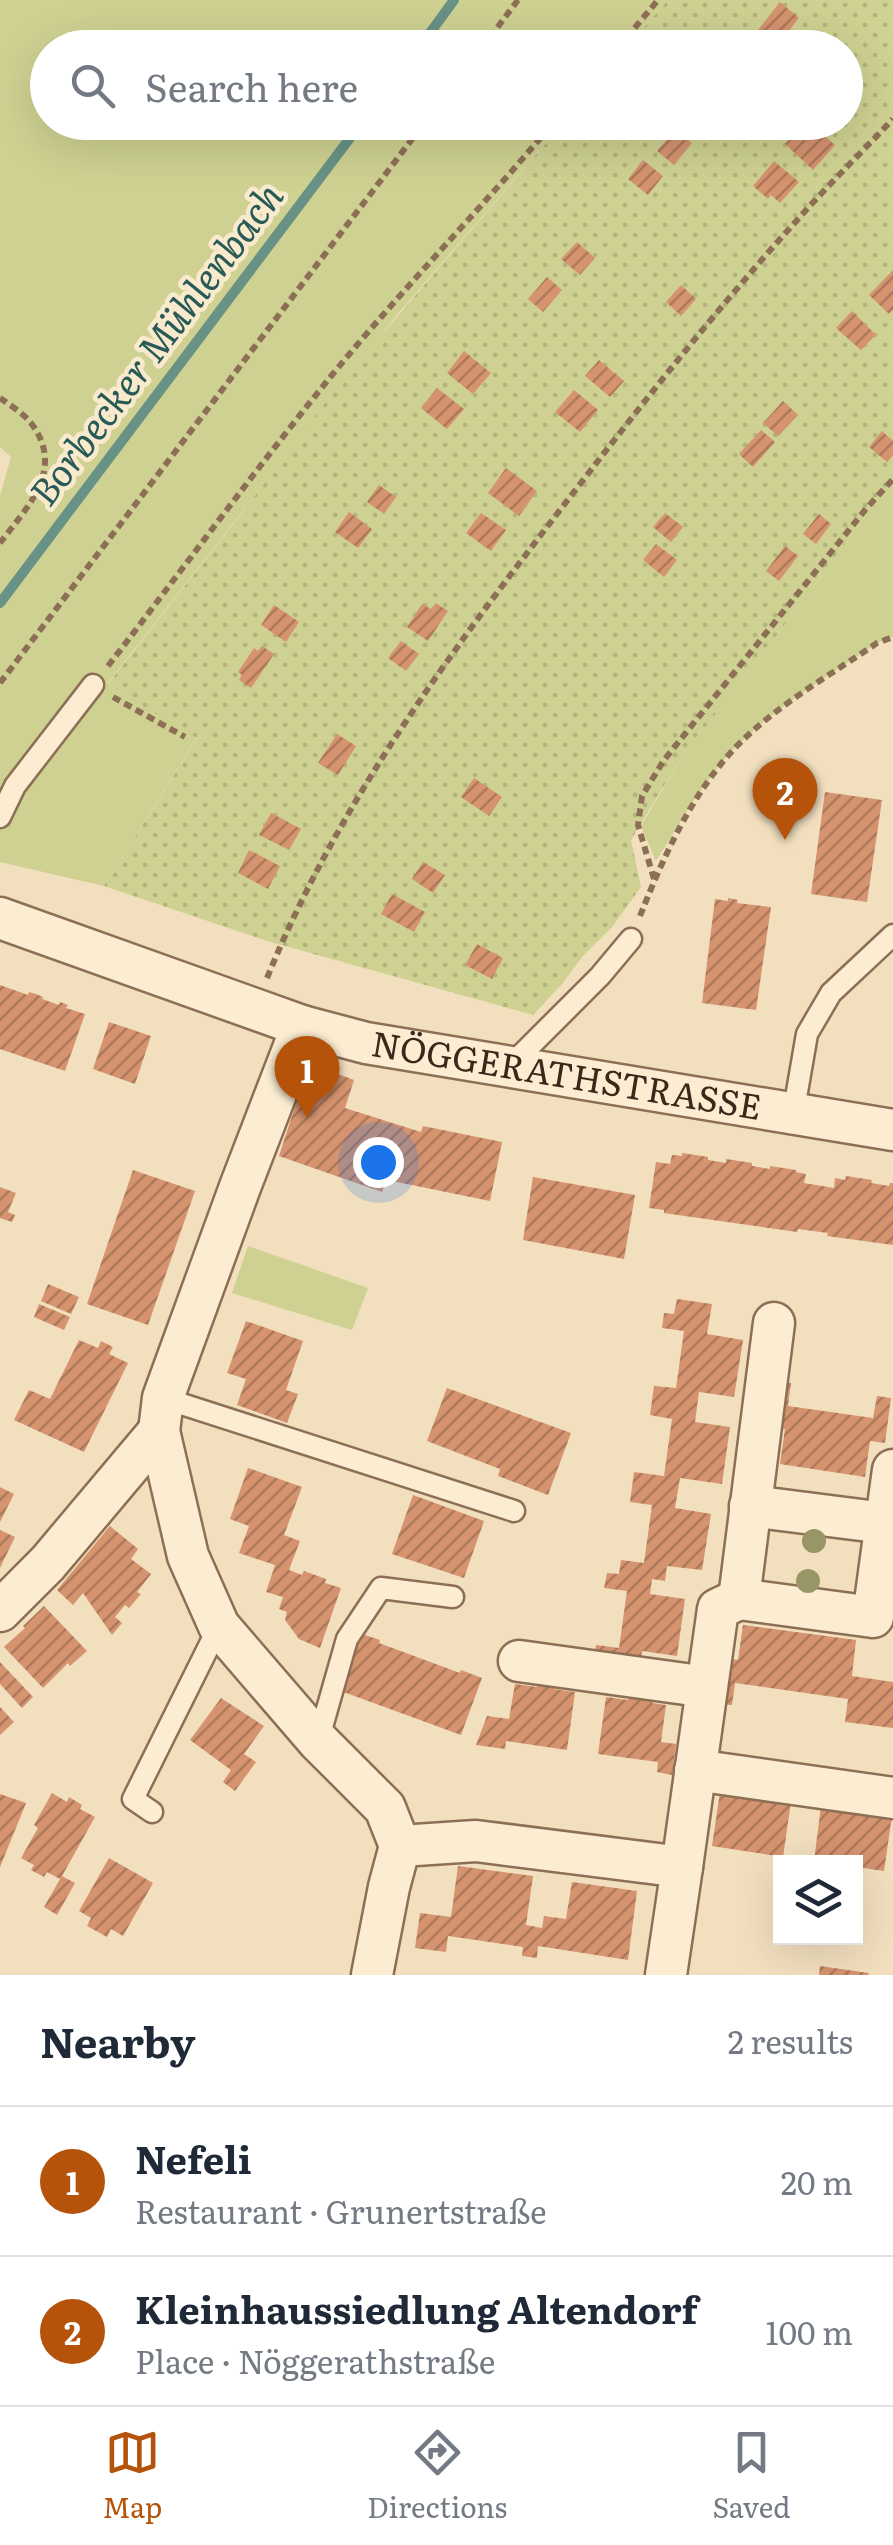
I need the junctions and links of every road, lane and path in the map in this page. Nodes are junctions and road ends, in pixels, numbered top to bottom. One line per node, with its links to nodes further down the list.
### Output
1 (518, 0): 3 (path)
2 (658, 0): 4 (path)
3 (496, 30)
4 (633, 30)
5 (893, 119): 20 (path)
6 (412, 140): 12 (path)
7 (539, 140): 13 (path)
8 (0, 398): 10 (path)
9 (893, 479): 16 (path)
10 (0, 543)
11 (893, 637): 16 (path)
12 (0, 683)
13 (93, 686): 14 (path); 15 (lane)
14 (185, 737)
15 (0, 817)
16 (654, 880): 19 (path)
17 (0, 918): 20 (street, NÖGGERATHSTRASSE)
18 (893, 935): 23 (lane, NÖGGERATHSTRASSE)
19 (631, 939): 22 (lane)
20 (256, 1008): 21 (street, NÖGGERATHSTRASSE)
21 (302, 1026): 22 (street, NÖGGERATHSTRASSE); 26 (street)
22 (509, 1068): 23 (street, NÖGGERATHSTRASSE)
23 (794, 1115): 24 (street, NÖGGERATHSTRASSE)
24 (893, 1130)
25 (774, 1323): 28 (street)
26 (161, 1414): 29 (lane); 33 (street); 35 (street)
27 (893, 1470): 30 (street)
28 (750, 1506): 30 (street); 32 (street)
29 (514, 1511)
30 (886, 1523): 34 (street)
31 (453, 1597): 38 (lane)
32 (739, 1599): 34 (street); 37 (street)
33 (0, 1611)
34 (883, 1618)
35 (219, 1626): 38 (street); 41 (lane)
36 (519, 1661): 37 (street)
37 (707, 1686): 39 (street)
38 (318, 1740): 42 (street)
39 (695, 1770): 40 (street); 43 (street)
40 (893, 1798)
41 (152, 1812)
42 (400, 1846): 43 (street); 45 (street)
43 (682, 1867): 44 (street)
44 (676, 1973)
45 (372, 1975)

